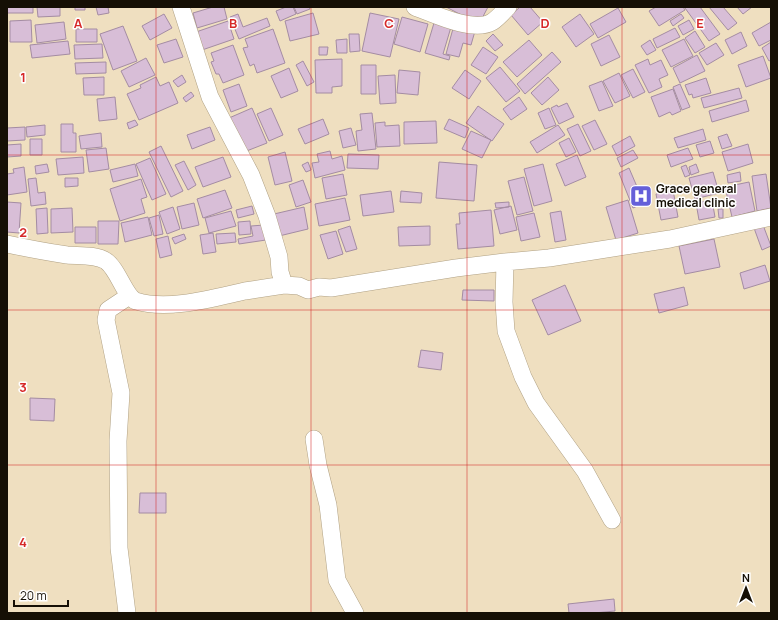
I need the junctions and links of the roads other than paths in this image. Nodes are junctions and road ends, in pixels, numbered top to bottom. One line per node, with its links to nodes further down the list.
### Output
1 (181, 7): 7 (street)
2 (415, 7): 3 (street)
3 (508, 7)
4 (771, 217): 6 (street)
5 (7, 244): 8 (street)
6 (505, 262): 7 (street); 10 (street)
7 (284, 285): 8 (street)
8 (129, 296): 11 (street)
9 (314, 438): 12 (street)
10 (612, 520)
11 (128, 613)
12 (355, 613)

